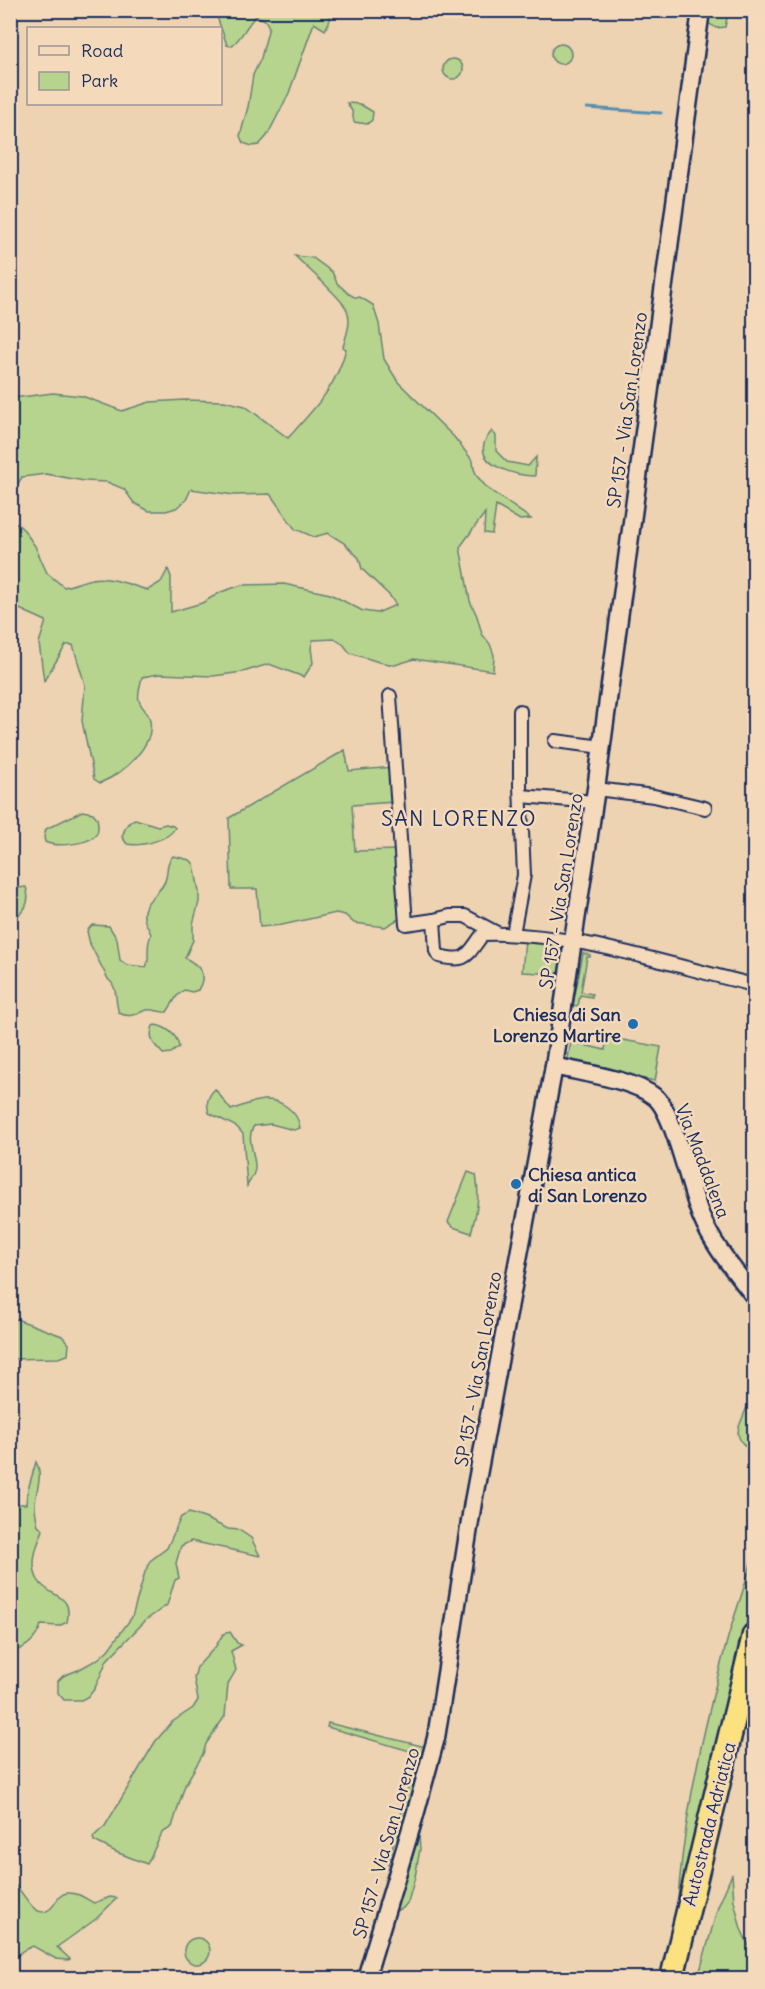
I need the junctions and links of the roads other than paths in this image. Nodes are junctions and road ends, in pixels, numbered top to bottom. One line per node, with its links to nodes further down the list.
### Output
1 (701, 10): 5 (main road, SP 157 - Via San Lorenzo)
2 (390, 696): 9 (street)
3 (520, 711): 7 (street)
4 (555, 741): 5 (street)
5 (602, 747): 6 (main road, SP 157 - Via San Lorenzo)
6 (596, 795): 7 (street); 8 (street); 12 (main road, SP 157 - Via San Lorenzo)
7 (521, 796): 11 (street)
8 (705, 808)
9 (435, 920): 10 (street); 10 (street)
10 (498, 933): 11 (street)
11 (513, 934): 12 (street)
12 (574, 942): 13 (street); 14 (main road, SP 157 - Via San Lorenzo)
13 (754, 985)
14 (554, 1066): 15 (main road, Via Maddalena); 18 (main road, SP 157 - Via San Lorenzo)
15 (754, 1296)
16 (754, 1635): 19 (highway, Autostrada Adriatica)
17 (754, 1697): 20 (highway, Autostrada Adriatica)
18 (366, 1978)
19 (672, 1978)
20 (686, 1978)

